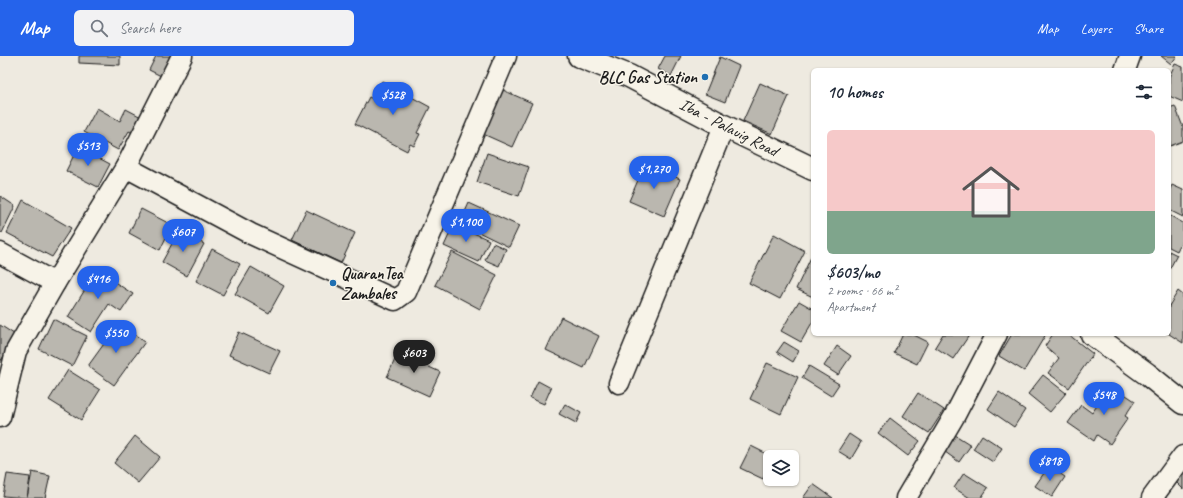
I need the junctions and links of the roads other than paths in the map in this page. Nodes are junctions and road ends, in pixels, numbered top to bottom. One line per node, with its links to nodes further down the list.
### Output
1 (182, 56): 7 (street)
2 (506, 56): 7 (street)
3 (579, 56): 6 (main road, Iba - Palauig Road)
4 (1130, 56): 5 (street)
5 (1126, 68)
6 (724, 126): 8 (main road, Iba - Palauig Road); 13 (street)
7 (126, 167): 10 (street)
8 (811, 168)
9 (0, 253): 10 (street)
10 (55, 283): 15 (street)
11 (996, 336): 17 (street)
12 (1095, 336): 14 (main road)
13 (619, 383)
14 (1183, 403)
15 (0, 417)
16 (1183, 456): 18 (street)
17 (906, 498)
18 (1152, 498)

